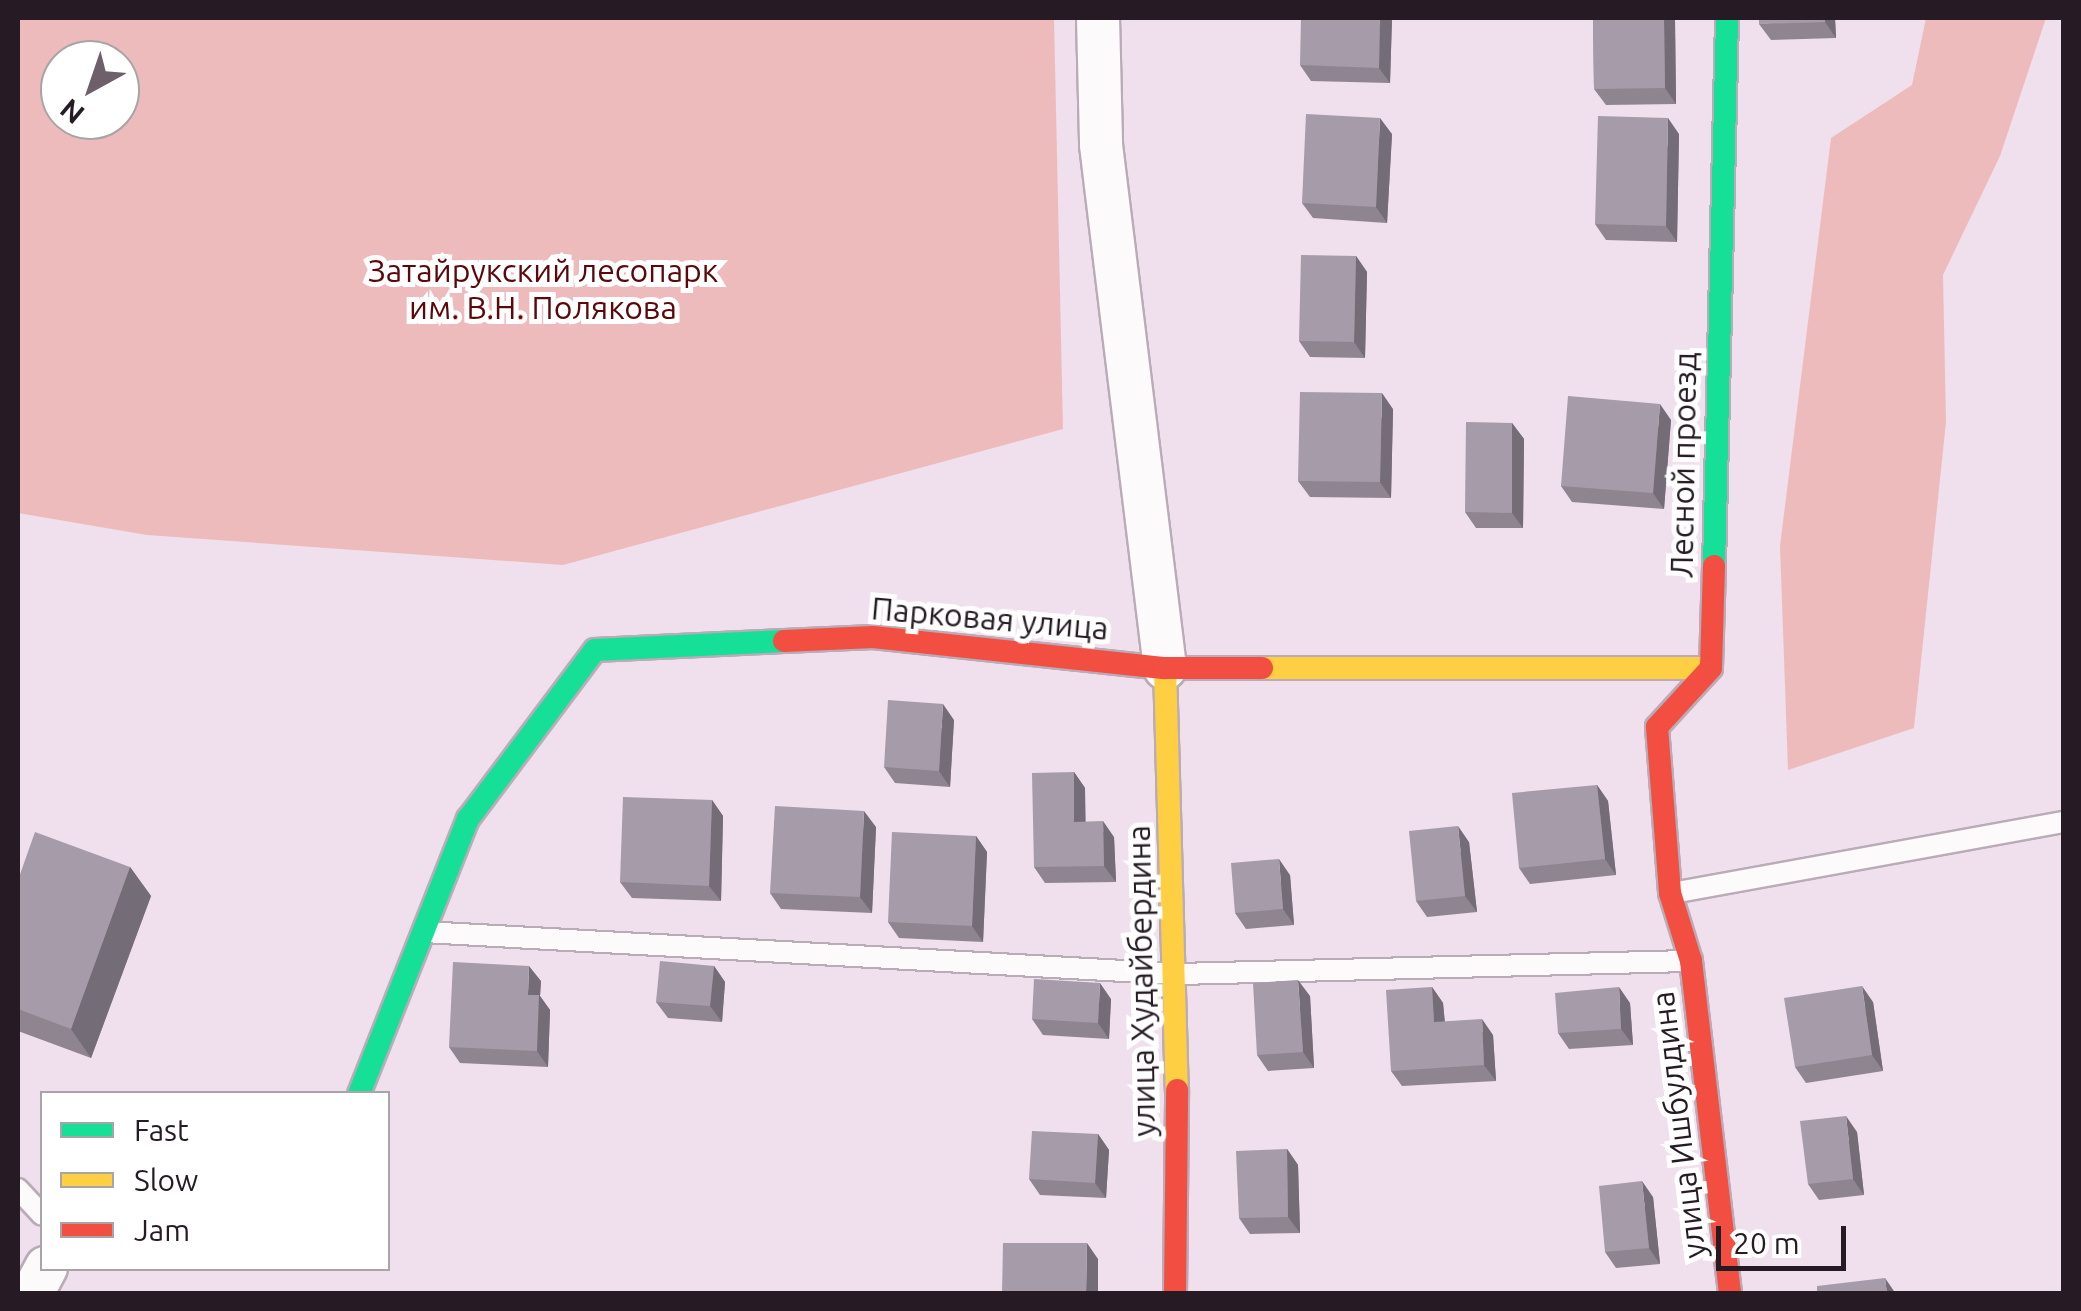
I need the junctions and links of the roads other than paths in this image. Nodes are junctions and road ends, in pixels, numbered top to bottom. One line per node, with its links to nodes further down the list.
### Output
1 (1098, 18): 3 (street)
2 (1727, 18): 4 (street, Лесной проезд)
3 (1165, 668): 4 (street, Парковая улица); 7 (street, Парковая улица); 9 (street, улица Худайбердина)
4 (1711, 668): 6 (street)
5 (2064, 822): 6 (lane)
6 (1670, 893): 8 (street, улица Ишбулдина)
7 (424, 932): 9 (lane); 10 (street, Парковая улица)
8 (1691, 961): 9 (lane); 16 (street, улица Ишбулдина)
9 (1178, 974): 15 (street, улица Худайбердина)
10 (360, 1091)
11 (18, 1189): 12 (lane)
12 (40, 1212)
13 (44, 1271): 14 (street)
14 (32, 1294)
15 (1176, 1294)
16 (1730, 1294)

